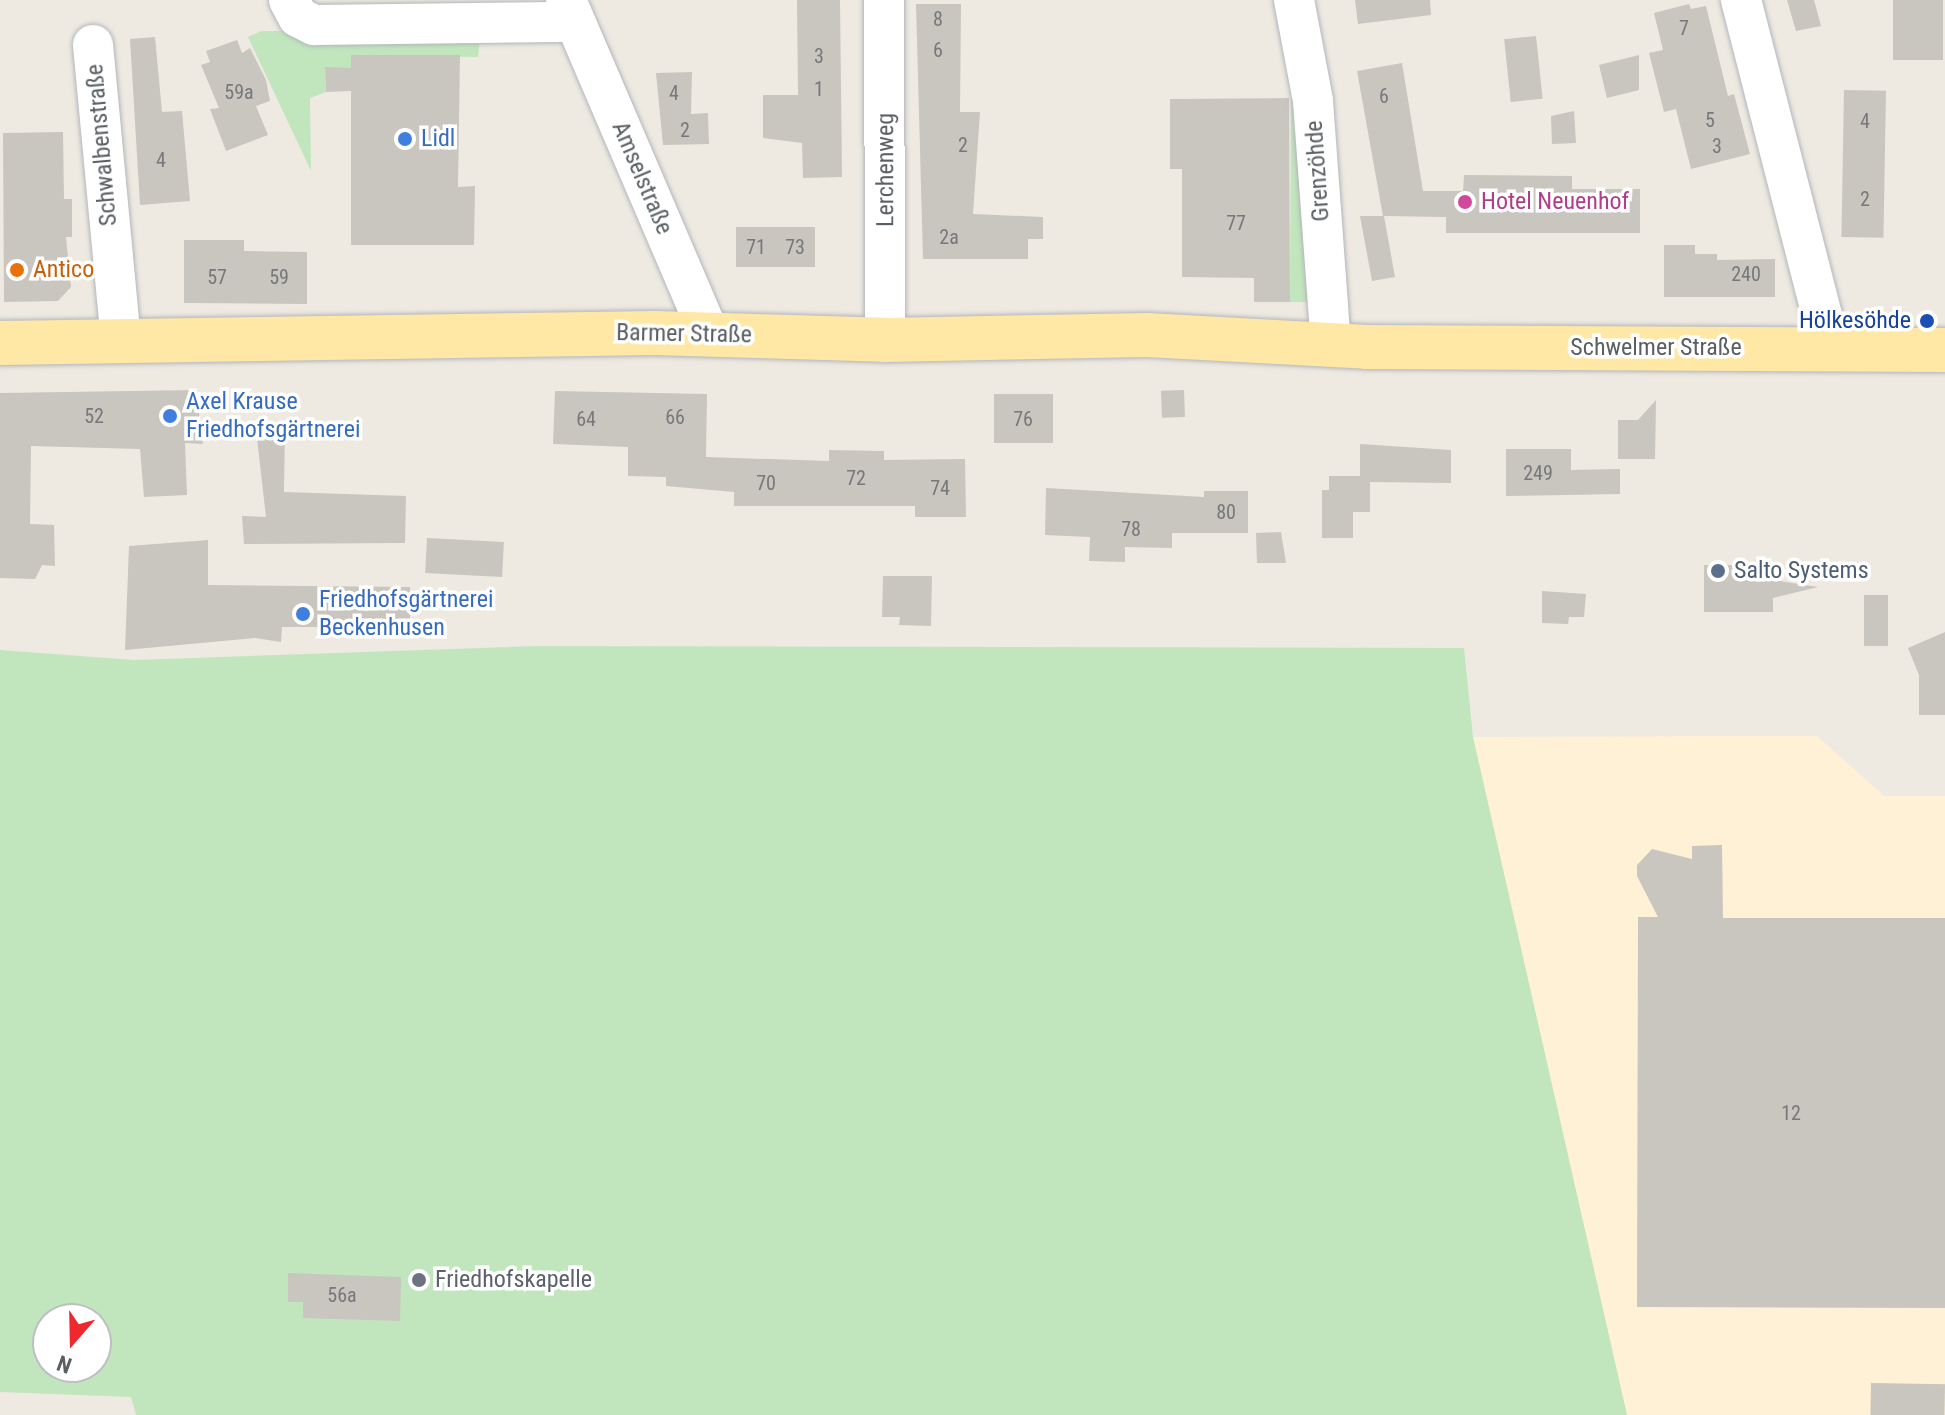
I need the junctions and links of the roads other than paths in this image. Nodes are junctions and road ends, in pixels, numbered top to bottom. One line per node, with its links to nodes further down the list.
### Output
1 (289, 0): 5 (street, Amselstraße)
2 (884, 0): 8 (street, Lerchenweg)
3 (1294, 0): 11 (street, Grenzöhde)
4 (1741, 0): 12 (street)
5 (570, 11): 7 (street, Amselstraße)
6 (93, 45): 9 (street, Schwalbenstraße)
7 (709, 333): 8 (main road, Barmer Straße); 9 (main road, Barmer Straße)
8 (885, 340): 11 (main road, Barmer Straße)
9 (121, 341): 10 (main road, Barmer Straße)
10 (0, 343)
11 (1349, 345): 12 (main road, Schwelmer Straße)
12 (1831, 350): 13 (main road, Schwelmer Straße)
13 (1945, 350)

